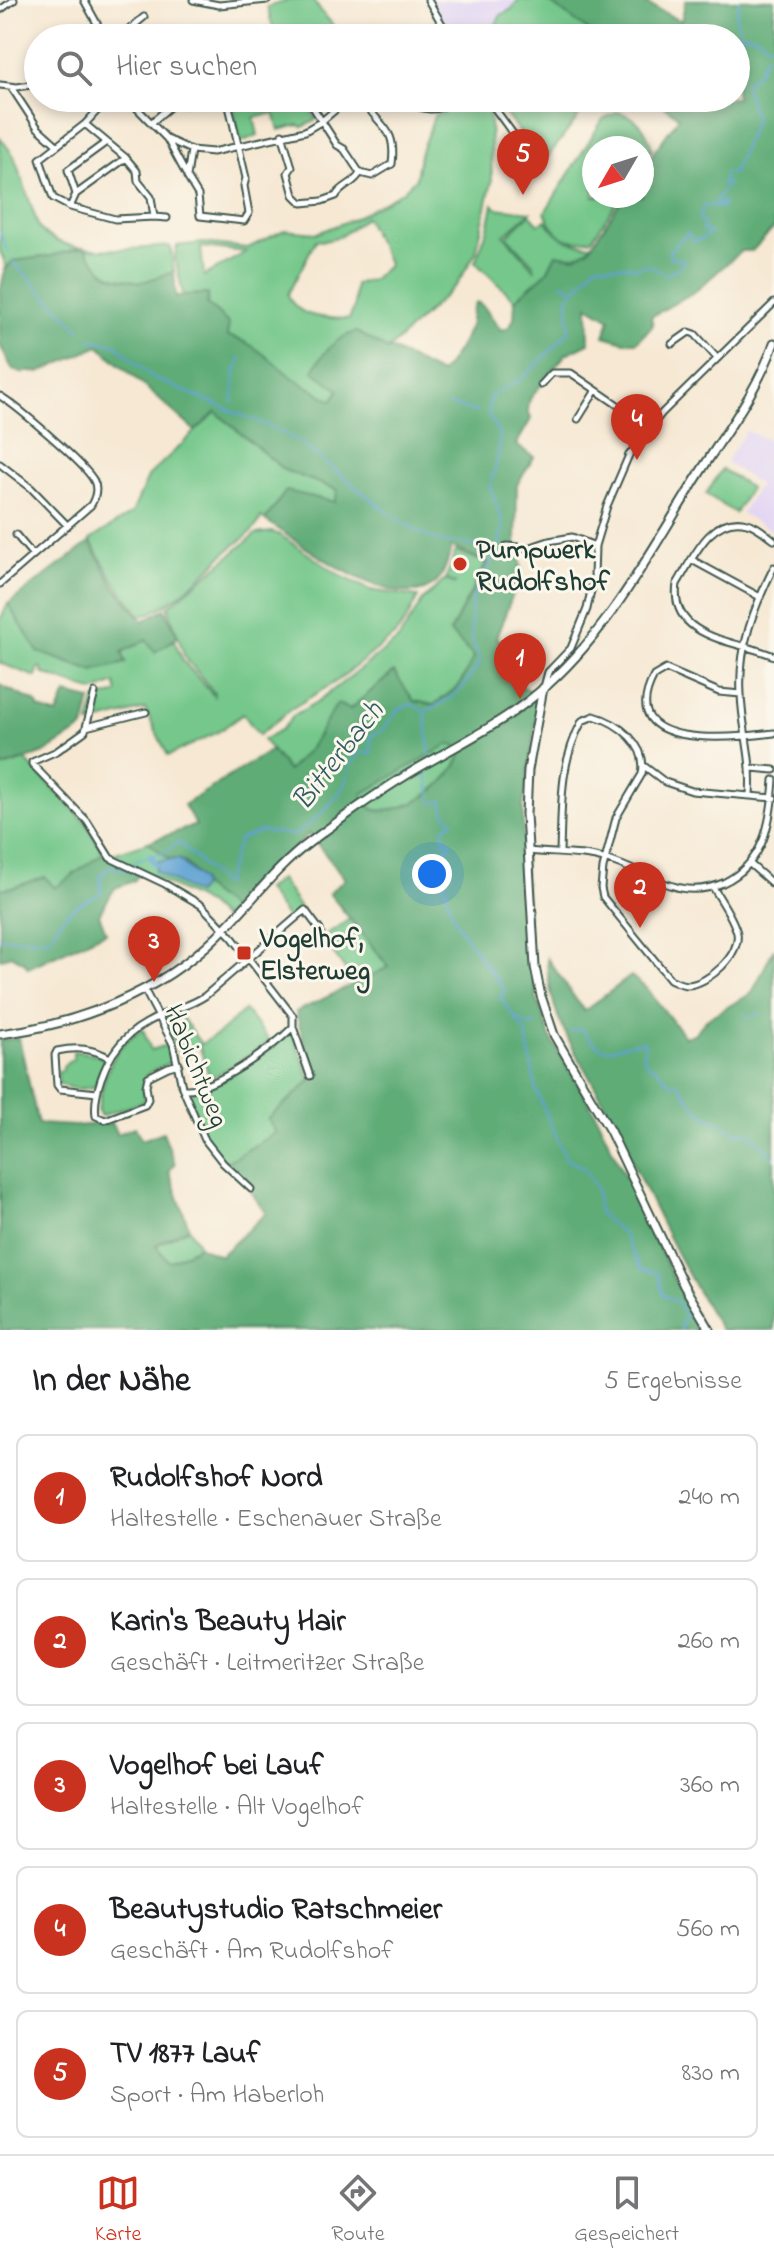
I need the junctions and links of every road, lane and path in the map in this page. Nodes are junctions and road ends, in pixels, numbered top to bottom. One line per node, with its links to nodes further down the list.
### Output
1 (14, 0): 7 (street)
2 (84, 0): 9 (street)
3 (193, 0): 6 (street)
4 (268, 0): 6 (street)
5 (428, 0): 11 (street)
6 (218, 2)
7 (0, 10)
8 (144, 17): 10 (street)
9 (97, 24)
10 (136, 24)
11 (442, 24)
12 (0, 85): 14 (street)
13 (24, 86): 14 (street)
14 (11, 87): 15 (street)
15 (24, 107)
16 (27, 112): 31 (street)
17 (96, 112): 27 (street)
18 (140, 112): 26 (street)
19 (164, 112): 26 (street)
20 (230, 112): 32 (street)
21 (316, 112): 25 (street)
22 (333, 112): 25 (street)
23 (370, 112): 36 (street)
24 (497, 112): 35 (street)
25 (322, 121): 28 (street); 36 (street)
26 (151, 123): 29 (street)
27 (85, 124): 30 (street); 31 (street)
28 (282, 134): 32 (street); 36 (street)
29 (167, 139): 33 (street); 37 (street)
30 (105, 143): 34 (street); 38 (street)
31 (57, 145): 40 (street)
32 (239, 146): 33 (street); 37 (street)
33 (191, 150): 37 (street)
34 (126, 158): 38 (street); 39 (street)
35 (535, 164)
36 (360, 173)
37 (187, 177)
38 (76, 194): 40 (street)
39 (152, 202): 41 (street); 42 (street)
40 (70, 207): 41 (street)
41 (138, 217): 42 (street)
42 (154, 217): 43 (street)
43 (167, 218)
44 (774, 303): 47 (street)
45 (774, 343): 66 (main road)
46 (672, 344): 47 (street)
47 (716, 357): 52 (street)
48 (541, 385): 49 (street)
49 (596, 390): 51 (street); 52 (street)
50 (0, 396): 54 (street)
51 (578, 419)
52 (650, 427): 58 (street)
53 (0, 464): 54 (street)
54 (67, 525): 59 (street)
55 (16, 535): 59 (street)
56 (774, 540): 60 (street)
57 (507, 546): 58 (street)
58 (595, 546): 66 (street)
59 (32, 554): 62 (street)
60 (692, 560): 63 (street); 64 (street)
61 (774, 567): 63 (street)
62 (0, 584)
63 (760, 597): 64 (street)
64 (744, 647): 65 (street); 68 (street)
65 (774, 656)
66 (543, 688): 79 (main road); 85 (main road)
67 (95, 693): 70 (street)
68 (741, 694): 72 (street); 72 (street)
69 (146, 712): 70 (street)
70 (86, 727): 85 (street)
71 (774, 733): 72 (street)
72 (747, 736): 74 (street)
73 (644, 766): 77 (street); 80 (street); 81 (street)
74 (752, 768): 75 (street); 77 (street)
75 (774, 770)
76 (774, 780): 78 (street)
77 (750, 794): 78 (street)
78 (773, 798): 82 (street)
79 (527, 851): 80 (street); 98 (main road)
80 (560, 851): 81 (street)
81 (605, 859): 84 (street); 84 (street)
82 (750, 864): 83 (street); 84 (street)
83 (774, 885)
84 (713, 887)
85 (224, 929): 87 (street); 88 (main road)
86 (323, 943): 87 (street)
87 (249, 960): 89 (street); 90 (street)
88 (144, 988): 89 (street, Habichtweg); 91 (main road)
89 (159, 1017): 92 (street); 93 (street, Habichtweg)
90 (293, 1027): 94 (street); 95 (street)
91 (0, 1034)
92 (110, 1058): 96 (street); 96 (street)
93 (179, 1064): 95 (street, Habichtweg); 96 (street)
94 (310, 1076)
95 (184, 1089): 97 (street, Habichtweg)
96 (97, 1093)
97 (251, 1189)
98 (710, 1330)

